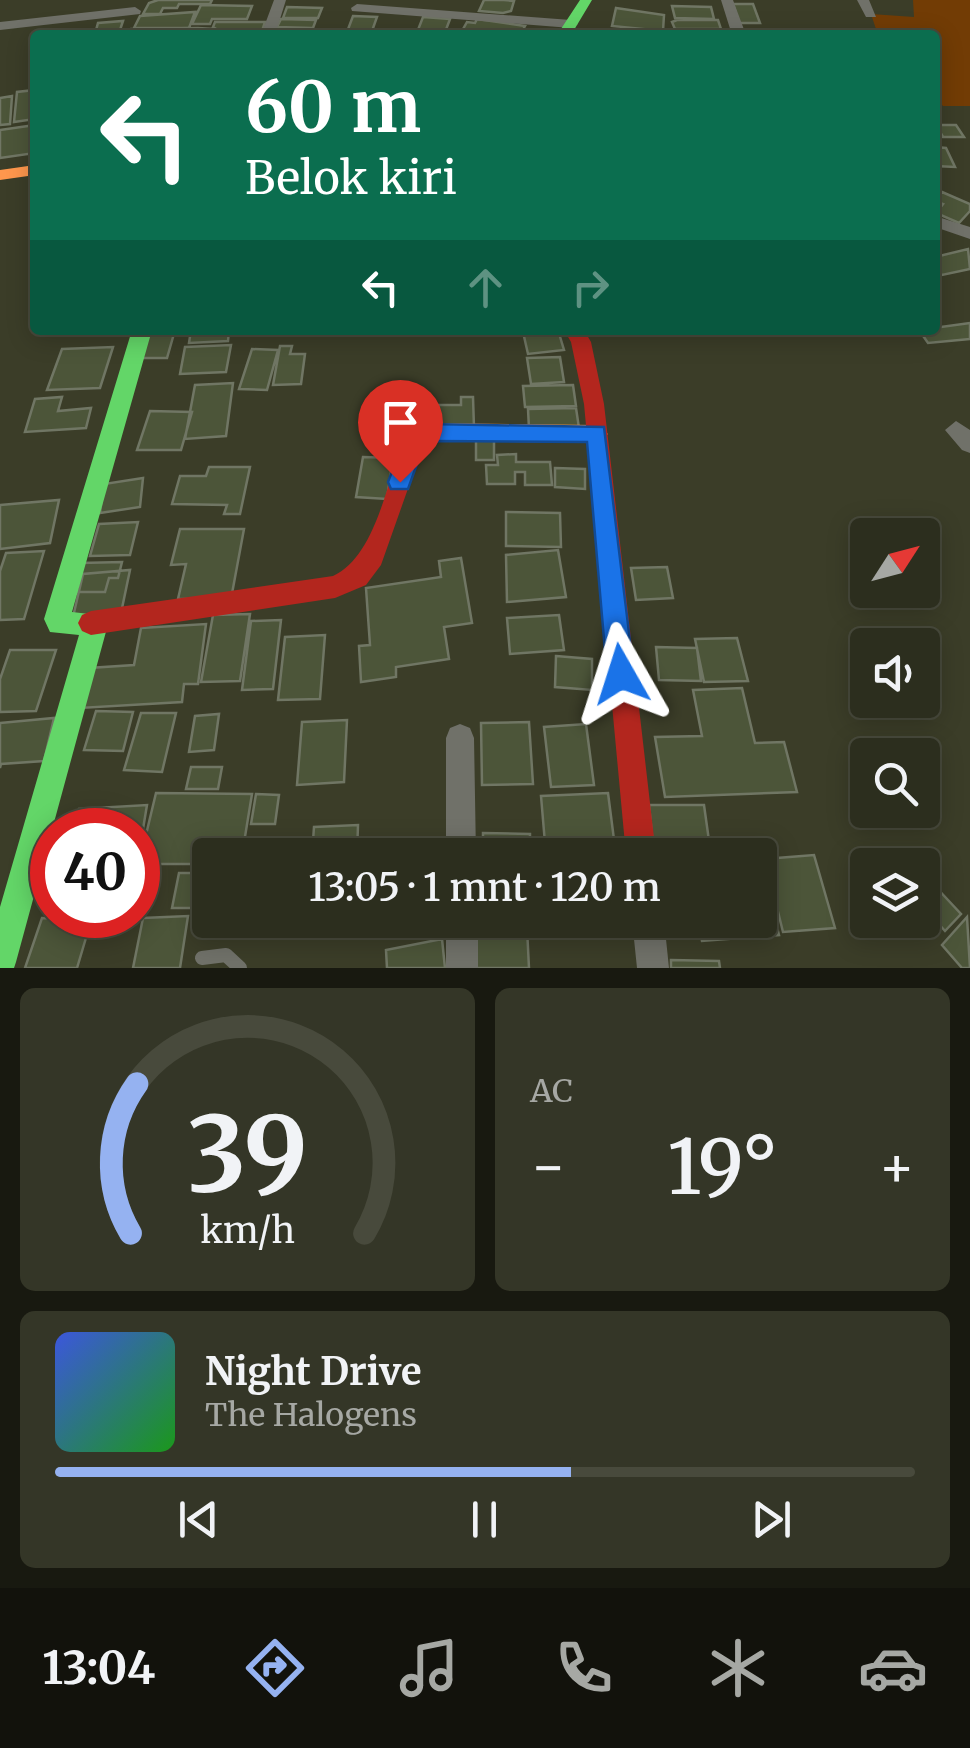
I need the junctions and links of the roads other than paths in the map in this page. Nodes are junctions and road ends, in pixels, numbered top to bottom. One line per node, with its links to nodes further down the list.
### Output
1 (280, 0): 9 (street)
2 (586, 0): 10 (main road)
3 (727, 0): 11 (street)
4 (862, 0): 7 (street)
5 (358, 8): 10 (street)
6 (135, 11): 8 (street)
7 (871, 14)
8 (0, 26)
9 (270, 30)
10 (568, 30)
11 (737, 30)
12 (30, 171): 13 (main road)
13 (0, 176)
14 (940, 223): 15 (street)
15 (970, 233)
16 (141, 335): 19 (main road)
17 (576, 335): 18 (main road)
18 (597, 434): 19 (main road); 22 (main road)
19 (92, 623): 26 (main road)
20 (460, 738): 21 (street)
21 (461, 838)
22 (638, 838)
23 (462, 938): 28 (street)
24 (650, 938): 29 (street)
25 (202, 958): 27 (lane)
26 (0, 962)
27 (240, 968)
28 (462, 968)
29 (653, 968)

